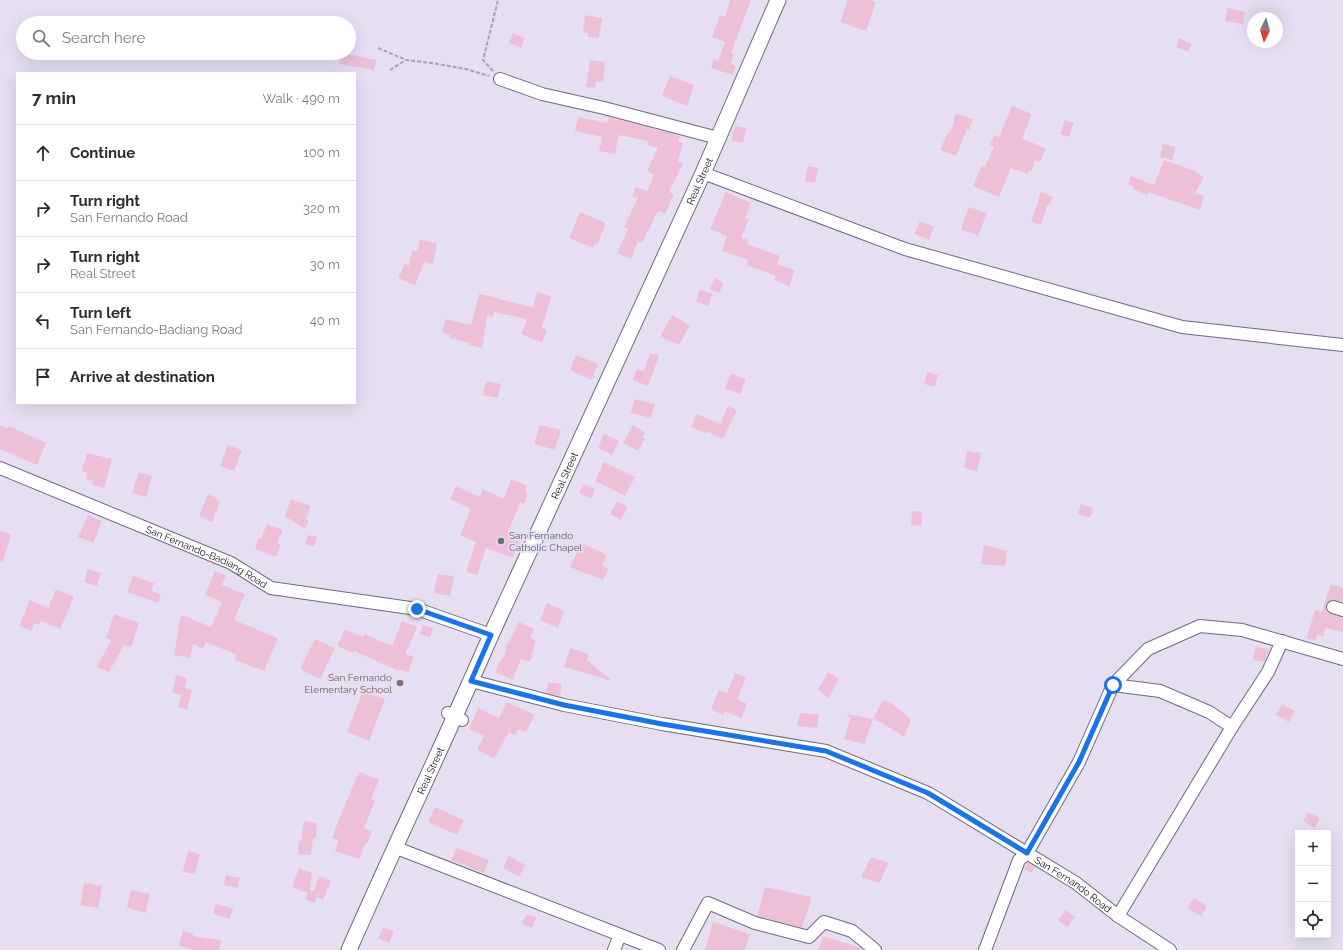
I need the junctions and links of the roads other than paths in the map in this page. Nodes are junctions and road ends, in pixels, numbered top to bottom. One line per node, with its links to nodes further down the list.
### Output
1 (778, 0): 3 (main road, Real Street)
2 (500, 79): 3 (street)
3 (718, 138): 4 (main road, Real Street)
4 (703, 173): 5 (street); 7 (main road, Real Street)
5 (1343, 345)
6 (0, 468): 7 (street, San Fernando-Badiang Road)
7 (491, 635): 10 (main road, Real Street)
8 (1282, 641): 9 (street); 11 (street); 12 (street)
9 (1343, 659)
10 (471, 681): 13 (main road, Real Street); 14 (street, San Fernando Road)
11 (1113, 685): 12 (street); 14 (street)
12 (1232, 727): 15 (street)
13 (394, 847): 16 (street); 17 (main road, Real Street)
14 (1027, 853): 15 (street, San Fernando Road); 22 (street)
15 (1118, 916): 23 (street, San Fernando Road)
16 (620, 935): 18 (street); 19 (street)
17 (349, 950)
18 (614, 950)
19 (659, 950)
20 (683, 950): 21 (street)
21 (875, 950)
22 (985, 950)
23 (1170, 950)

